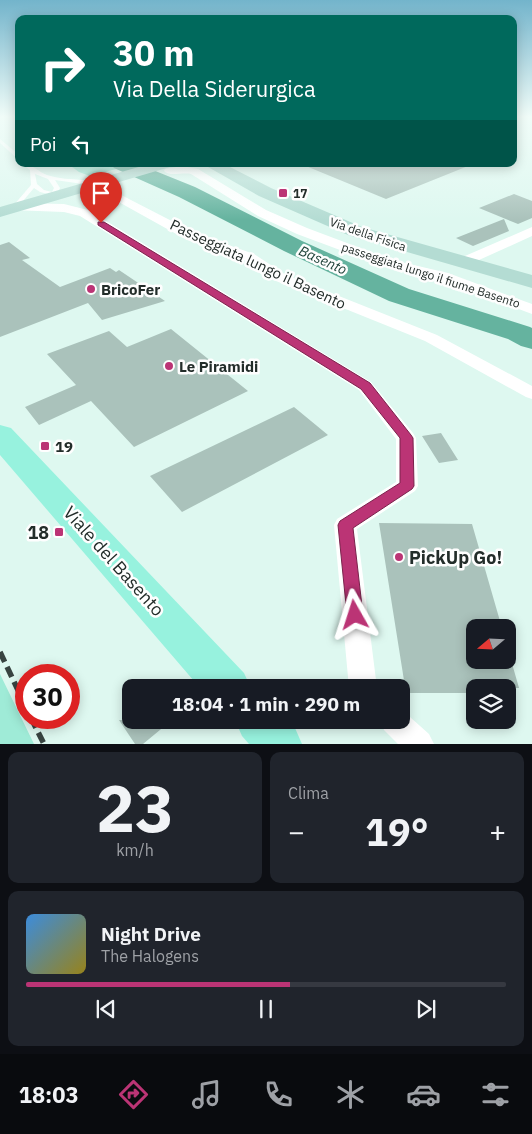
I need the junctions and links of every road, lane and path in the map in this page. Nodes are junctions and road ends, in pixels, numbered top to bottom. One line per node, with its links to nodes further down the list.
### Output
1 (27, 167): 5 (lane)
2 (141, 167): 7 (street)
3 (167, 167): 7 (street); 13 (street, passeggiata lungo il fiume Basento)
4 (219, 167): 11 (street, Via della Fisica)
5 (32, 171): 6 (lane); 8 (lane)
6 (34, 185): 8 (lane); 9 (lane)
7 (90, 190): 8 (street); 8 (street); 14 (street, Passeggiata lungo il Basento); 17 (street)
8 (56, 194): 9 (street)
9 (8, 210)
10 (532, 230): 11 (street)
11 (463, 262): 12 (street, Via della Fisica)
12 (532, 282)
13 (532, 309)
14 (532, 393)
15 (0, 435): 16 (main road, Viale del Basento)
16 (221, 679)
17 (362, 679)
18 (266, 729): 20 (main road)
19 (403, 729): 21 (street)
20 (280, 744)
21 (419, 744)

